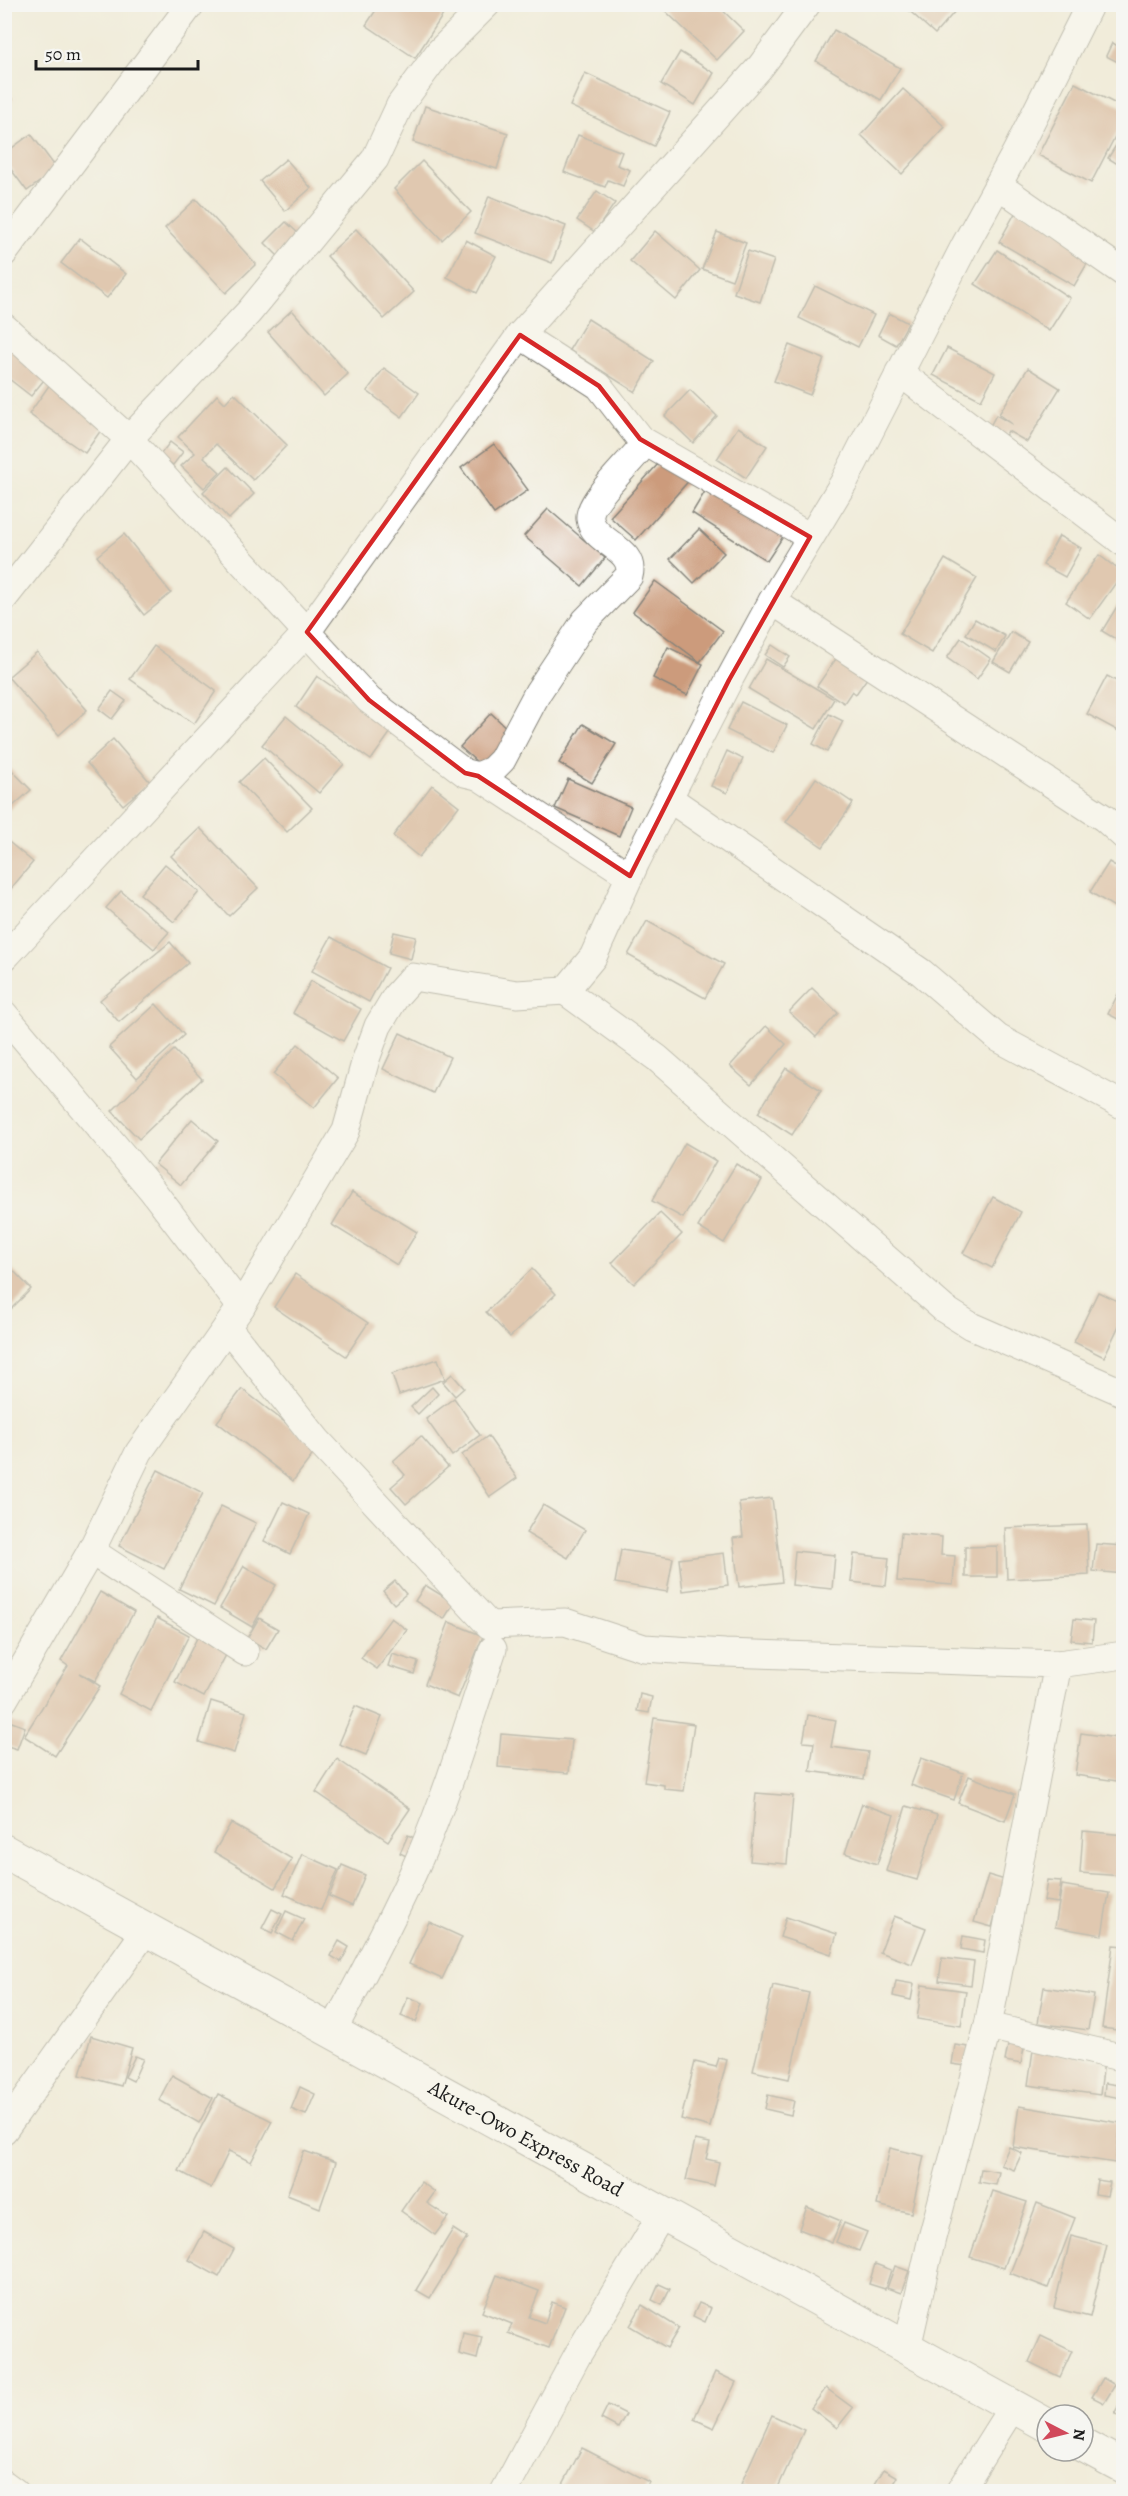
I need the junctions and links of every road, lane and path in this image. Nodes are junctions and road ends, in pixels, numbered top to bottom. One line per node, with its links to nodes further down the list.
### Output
1 (191, 4): 6 (street)
2 (487, 4): 11 (street)
3 (807, 4): 9 (street)
4 (1090, 4): 5 (street)
5 (998, 185): 7 (street); 10 (street)
6 (4, 253)
7 (1124, 273)
8 (4, 327): 11 (street)
9 (520, 335): 12 (street); 17 (street)
10 (900, 372): 13 (street); 14 (street)
11 (129, 439): 15 (street); 17 (street)
12 (640, 439): 13 (street); 18 (street)
13 (810, 537): 16 (street)
14 (1124, 543)
15 (4, 598)
16 (772, 601): 19 (street); 20 (street)
17 (307, 632): 18 (street); 22 (street)
18 (478, 776): 21 (street)
19 (670, 799): 21 (street); 25 (street)
20 (1124, 836)
21 (630, 876): 23 (street)
22 (4, 958)
23 (565, 991): 26 (street); 27 (street)
24 (4, 1014): 26 (street)
25 (1124, 1106)
26 (234, 1317): 28 (street); 32 (street)
27 (1124, 1393)
28 (91, 1551): 30 (street); 33 (street)
29 (493, 1649): 37 (street)
30 (245, 1652)
31 (1124, 1654): 32 (street)
32 (1058, 1664): 36 (street)
33 (4, 1700)
34 (4, 1851): 35 (highway, Akure-Owo Express Road)
35 (146, 1930): 37 (highway, Akure-Owo Express Road); 39 (street)
36 (988, 2026): 38 (street); 41 (street)
37 (332, 2032): 40 (highway, Akure-Owo Express Road)
38 (1124, 2058)
39 (4, 2130)
40 (662, 2214): 41 (highway, Akure-Owo Express Road); 48 (street)
41 (907, 2348): 42 (highway, Akure-Owo Express Road)
42 (1013, 2406): 43 (highway, Akure-Owo Express Road); 49 (street)
43 (1035, 2418)
44 (1095, 2451): 45 (highway)
45 (1124, 2467)
46 (4, 2484): 47 (street)
47 (15, 2492)
48 (504, 2492)
49 (959, 2492)

